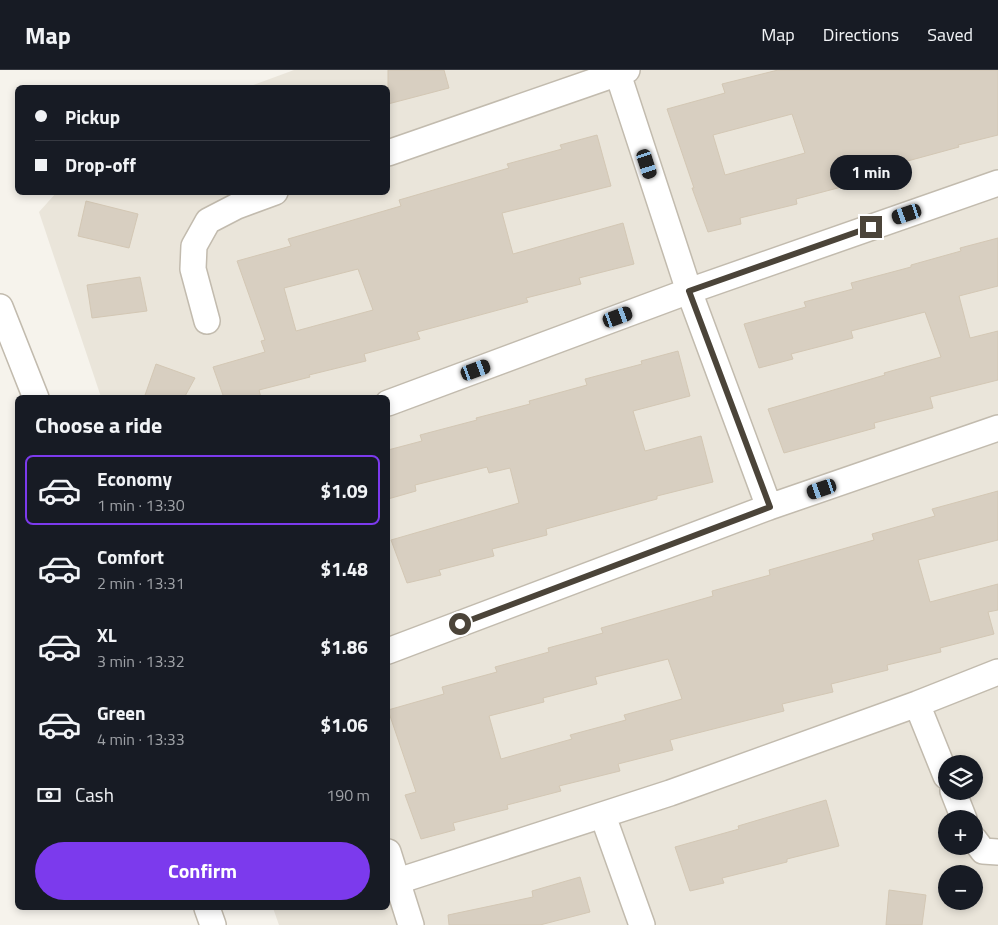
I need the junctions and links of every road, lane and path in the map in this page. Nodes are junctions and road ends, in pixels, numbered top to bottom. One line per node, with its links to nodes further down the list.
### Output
1 (622, 72): 2 (street); 5 (street)
2 (390, 152)
3 (998, 183): 5 (street)
4 (267, 195): 7 (street)
5 (689, 291): 9 (street); 11 (street)
6 (0, 307): 8 (street)
7 (207, 321)
8 (35, 395)
9 (390, 402)
10 (998, 428): 11 (street)
11 (770, 507): 12 (street)
12 (390, 650)
13 (998, 672): 14 (street)
14 (917, 704): 15 (street); 16 (street)
15 (938, 756)
16 (603, 816): 20 (street); 24 (street)
17 (983, 851): 18 (street)
18 (998, 852)
19 (390, 858): 20 (street)
20 (398, 881): 23 (street)
21 (208, 910): 22 (street)
22 (213, 925)
23 (411, 925)
24 (642, 925)

